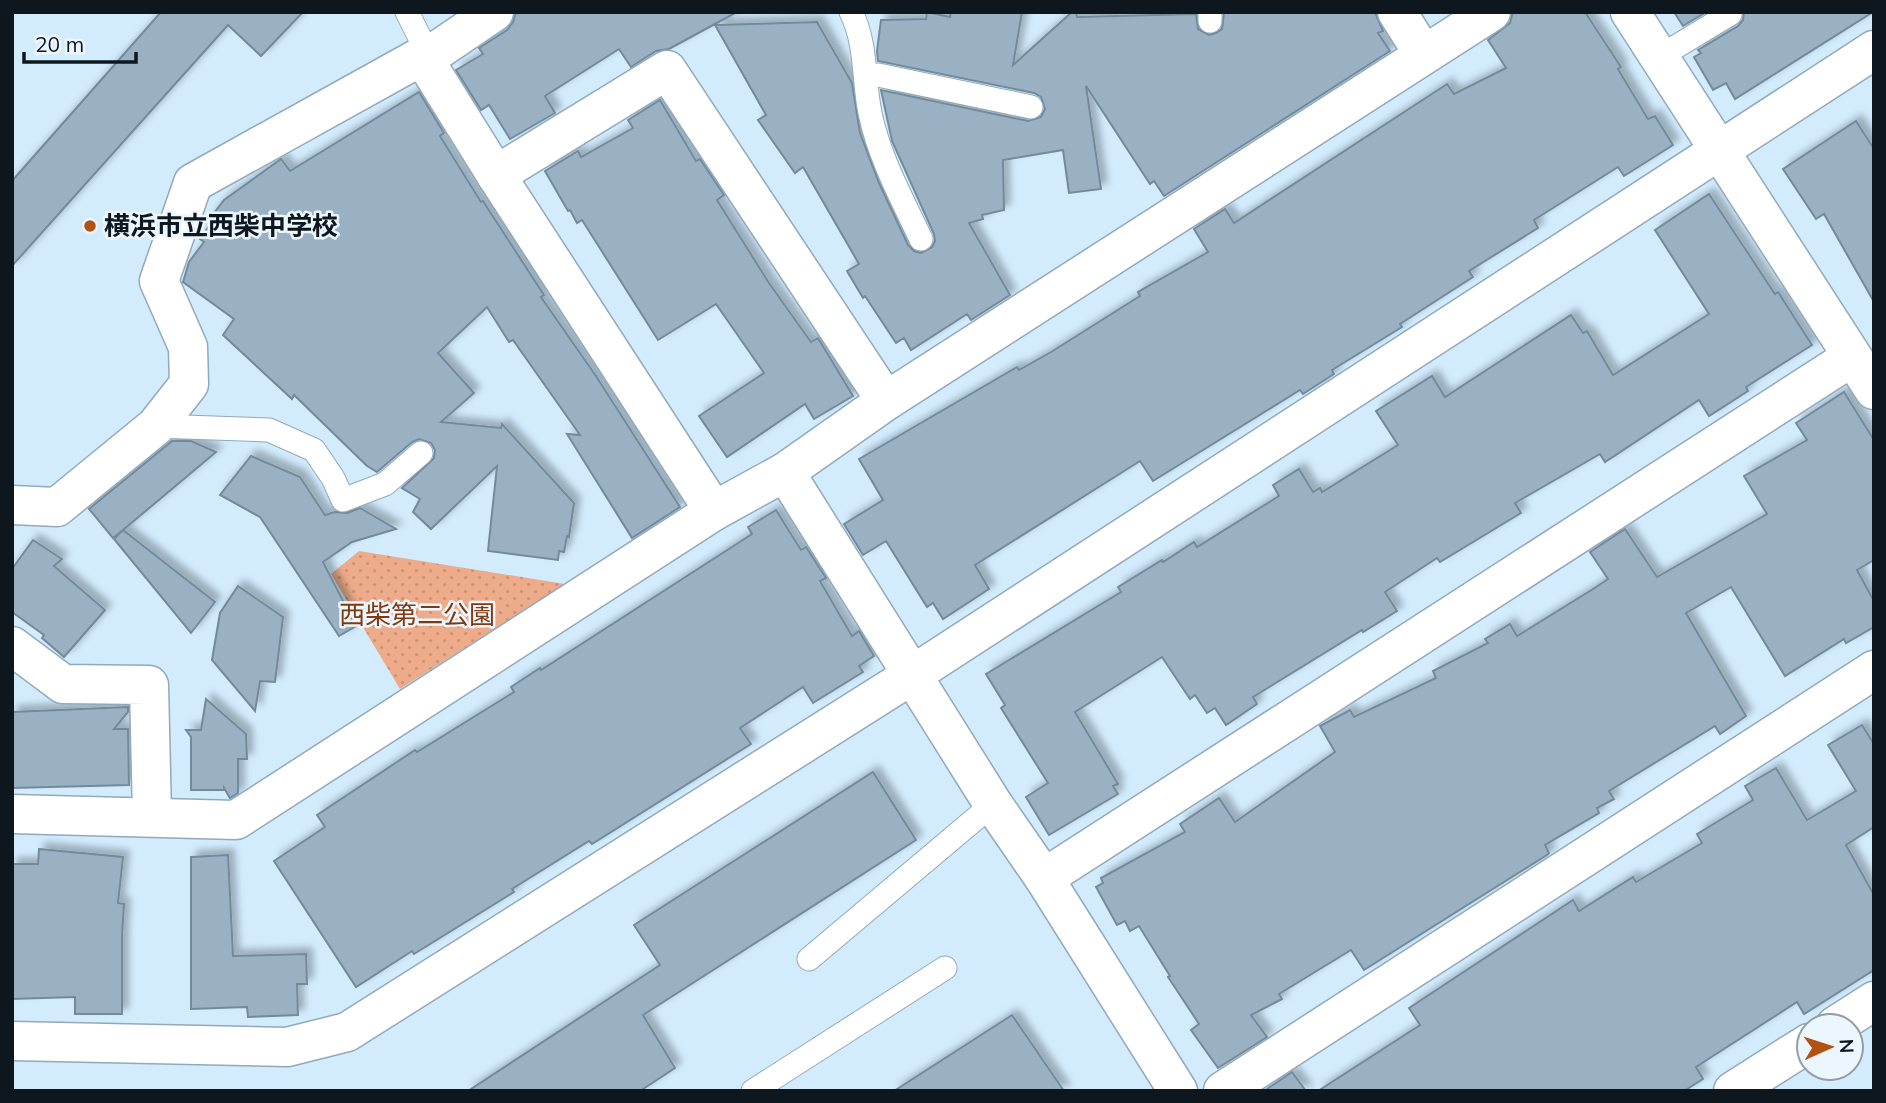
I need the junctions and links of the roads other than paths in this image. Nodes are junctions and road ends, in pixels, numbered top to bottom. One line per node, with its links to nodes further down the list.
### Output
1 (407, 12): 10 (lane)
2 (494, 12): 10 (street)
3 (851, 12): 12 (lane)
4 (1397, 12): 9 (street)
5 (1491, 12): 9 (street)
6 (1630, 12): 11 (street)
7 (1730, 14): 11 (lane)
8 (1874, 50): 14 (street)
9 (1424, 55): 19 (street)
10 (426, 56): 15 (street); 20 (street)
11 (1659, 57): 14 (street)
12 (867, 76): 13 (lane); 16 (lane)
13 (1031, 107)
14 (1720, 152): 17 (street); 27 (street)
15 (496, 175): 19 (street); 24 (street)
16 (921, 239)
17 (1852, 357): 18 (street); 31 (street)
18 (1874, 390)
19 (886, 401): 22 (street)
20 (156, 426): 21 (lane); 23 (street)
21 (421, 453)
22 (785, 472): 24 (street); 27 (street)
23 (12, 505)
24 (715, 511): 30 (street)
25 (12, 646): 30 (street)
26 (1874, 670): 38 (street)
27 (912, 675): 28 (street); 34 (street)
28 (993, 804): 31 (street); 32 (lane)
29 (12, 814): 30 (street)
30 (152, 817)
31 (1044, 878): 37 (street)
32 (809, 959)
33 (945, 968): 36 (lane)
34 (12, 1041)
35 (1795, 1052): 39 (street)
36 (752, 1091)
37 (1178, 1091)
38 (1223, 1091)
39 (1733, 1091)

